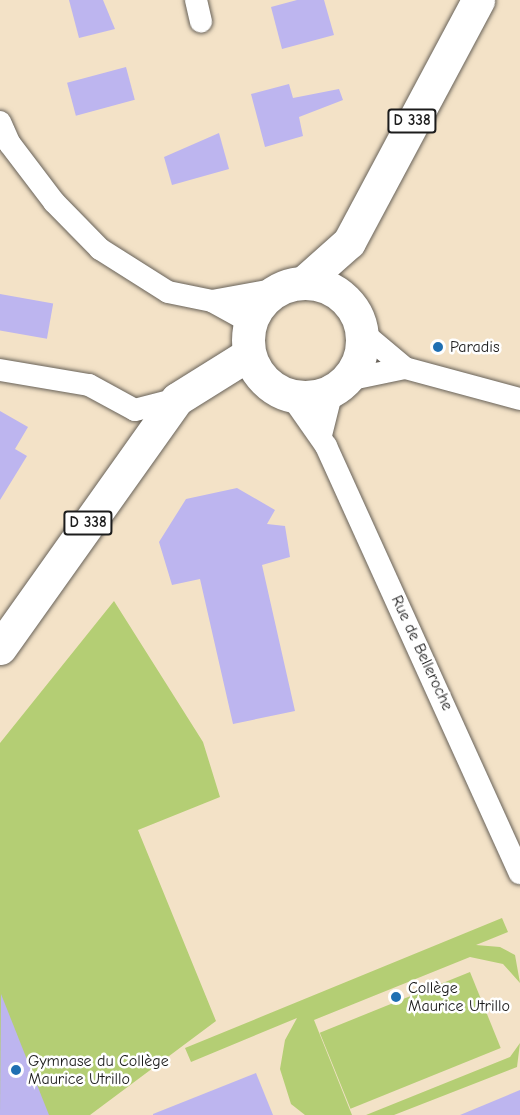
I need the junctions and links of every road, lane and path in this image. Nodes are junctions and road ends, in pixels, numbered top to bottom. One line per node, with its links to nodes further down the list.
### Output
1 (478, 0): 3 (main road, D 338)
2 (1, 127): 6 (street)
3 (349, 242): 4 (main road, D 338); 5 (main road, D 338)
4 (291, 286): 5 (main road); 6 (street); 8 (main road)
5 (345, 299): 7 (main road)
6 (212, 301): 8 (street)
7 (362, 332): 9 (street); 11 (main road)
8 (263, 363): 11 (main road); 12 (main road, D 338); 14 (street, Rue de Belleroche)
9 (405, 368): 11 (street); 13 (street)
10 (0, 370): 12 (street)
11 (340, 385): 14 (street)
12 (177, 399): 15 (main road, D 338)
13 (520, 399)
14 (321, 435): 16 (street, Rue de Belleroche)
15 (0, 648)
16 (520, 873)

